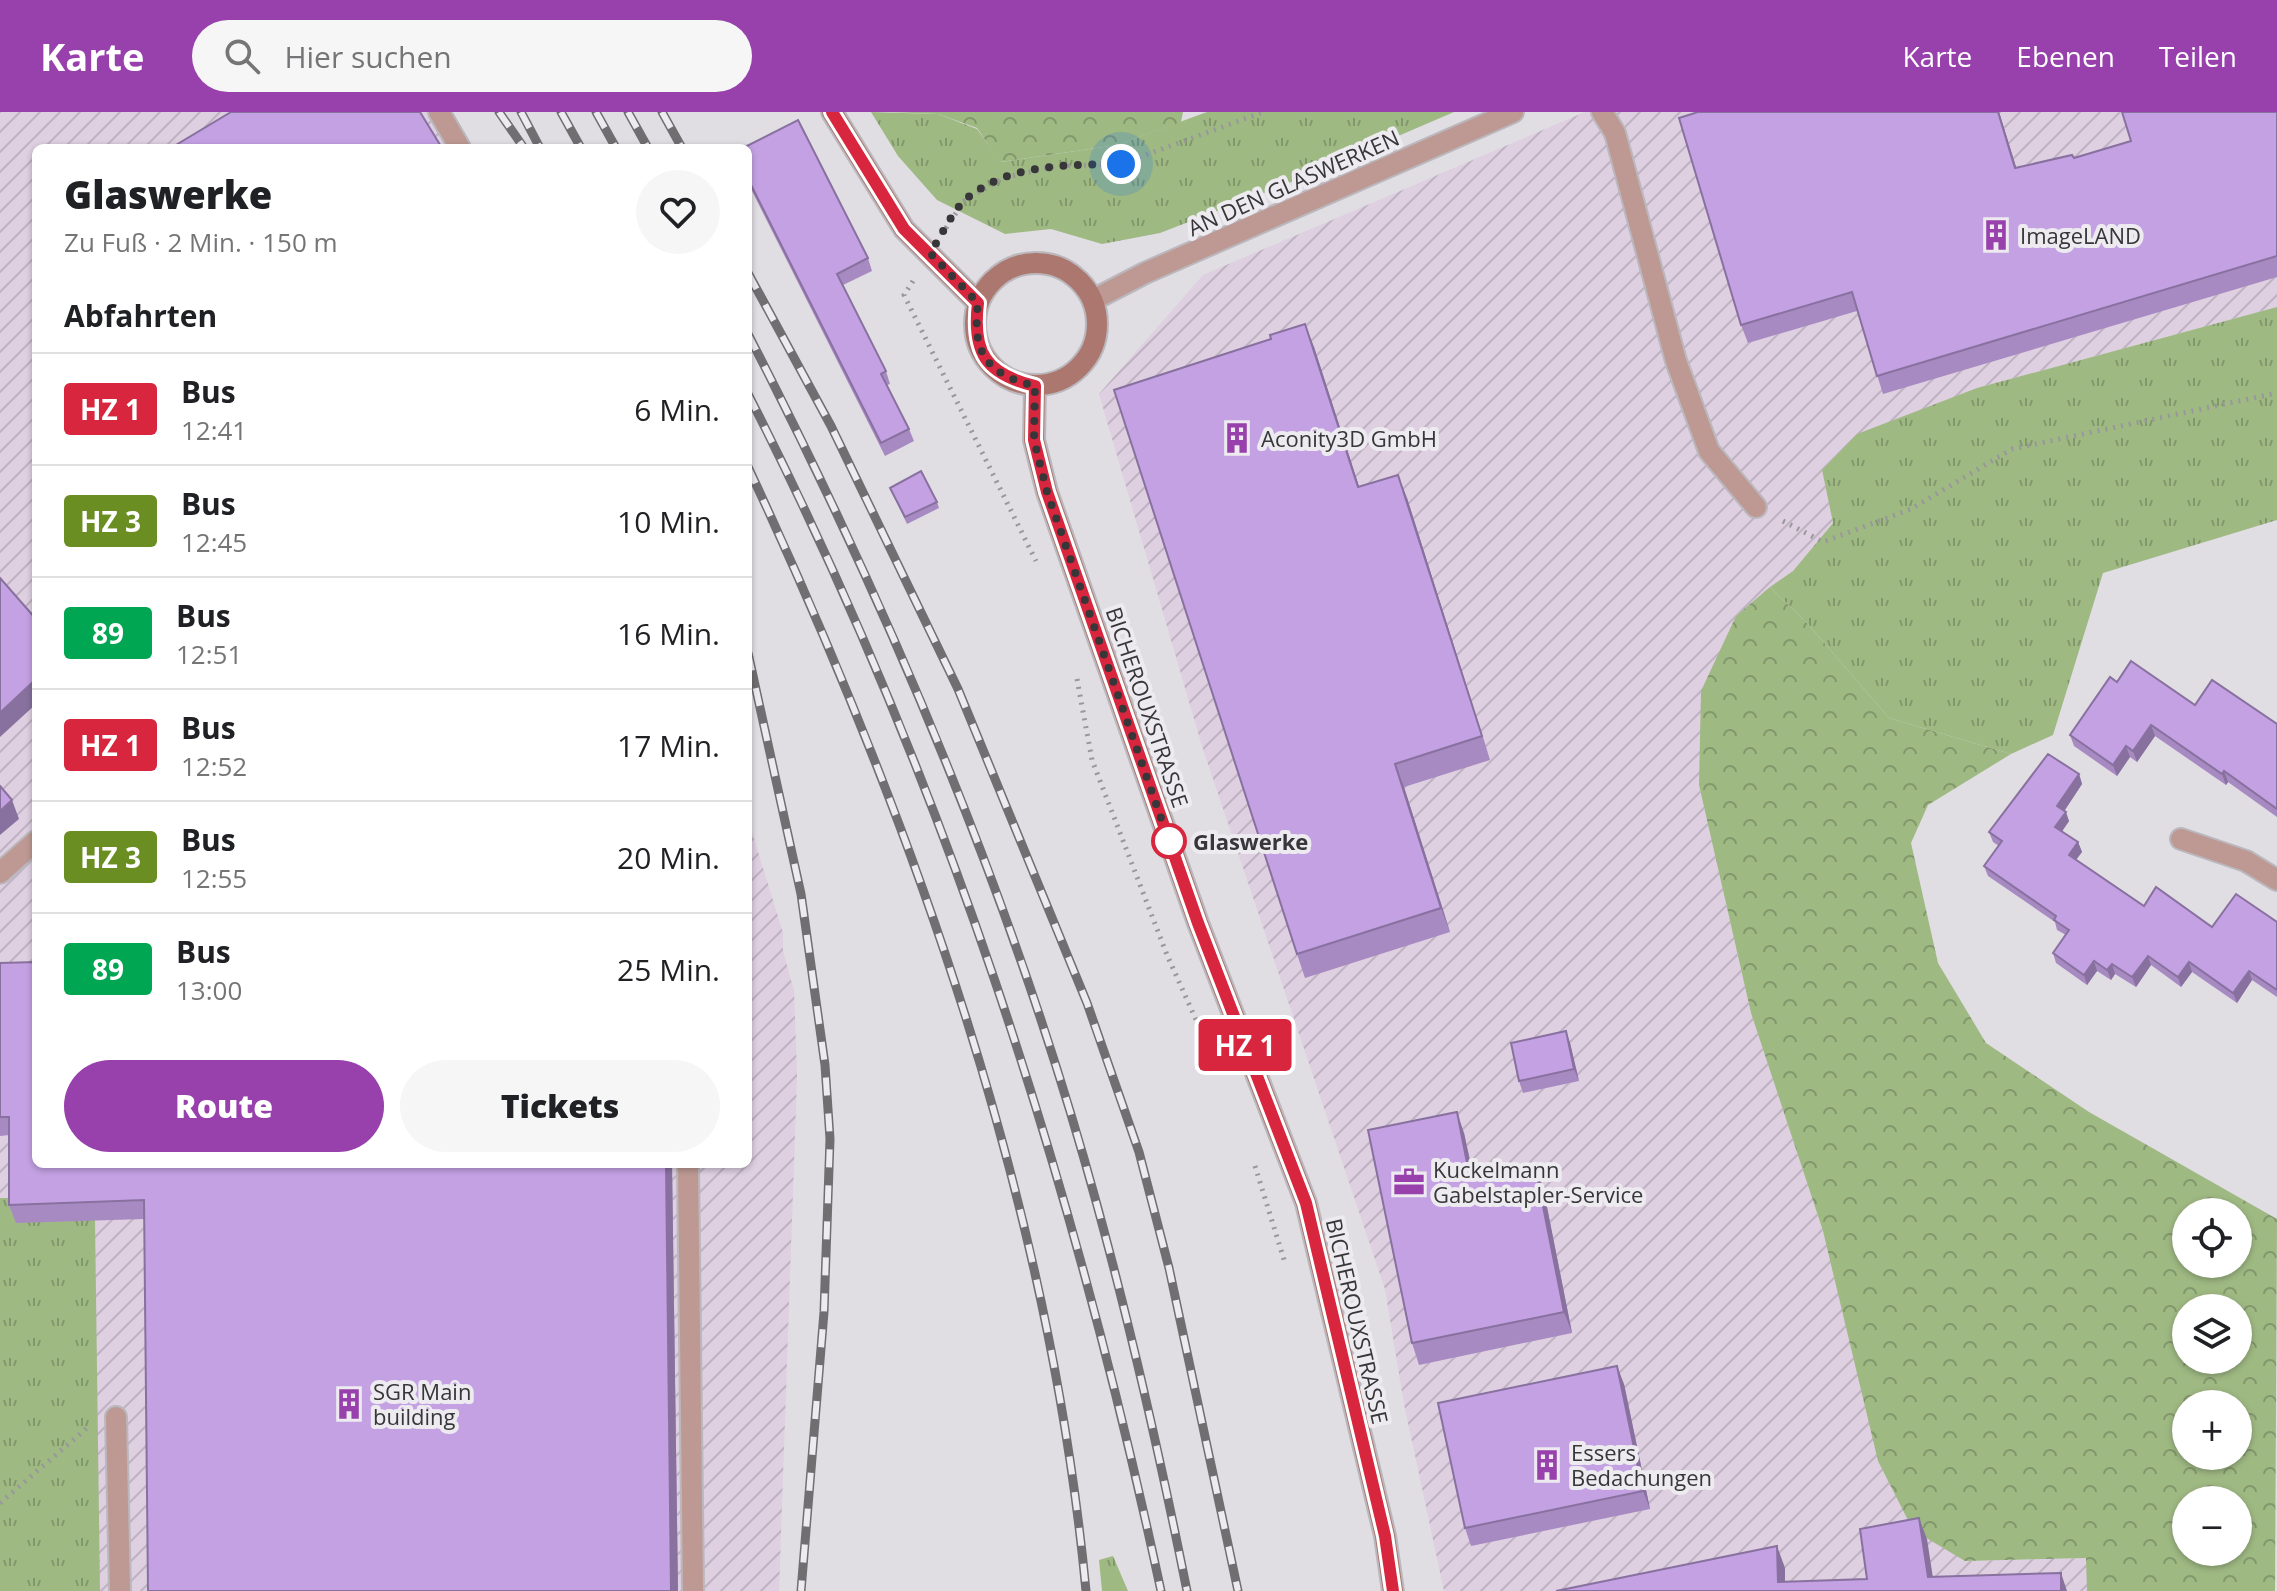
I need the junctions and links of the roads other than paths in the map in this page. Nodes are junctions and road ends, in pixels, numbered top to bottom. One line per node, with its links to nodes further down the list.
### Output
1 (439, 112): 5 (street)
2 (832, 112): 7 (street)
3 (1513, 112): 6 (street, AN DEN GLASWERKEN)
4 (1602, 112): 9 (street)
5 (458, 144)
6 (1093, 300): 7 (street); 8 (street)
7 (978, 303): 8 (street)
8 (1035, 386): 18 (street, BICHEROUXSTRASSE)
9 (1756, 507)
10 (2181, 839): 13 (street)
11 (32, 845): 12 (street)
12 (0, 873)
13 (2277, 880)
14 (688, 1168): 17 (street)
15 (116, 1417): 16 (street)
16 (120, 1591)
17 (693, 1591)
18 (1393, 1591)

